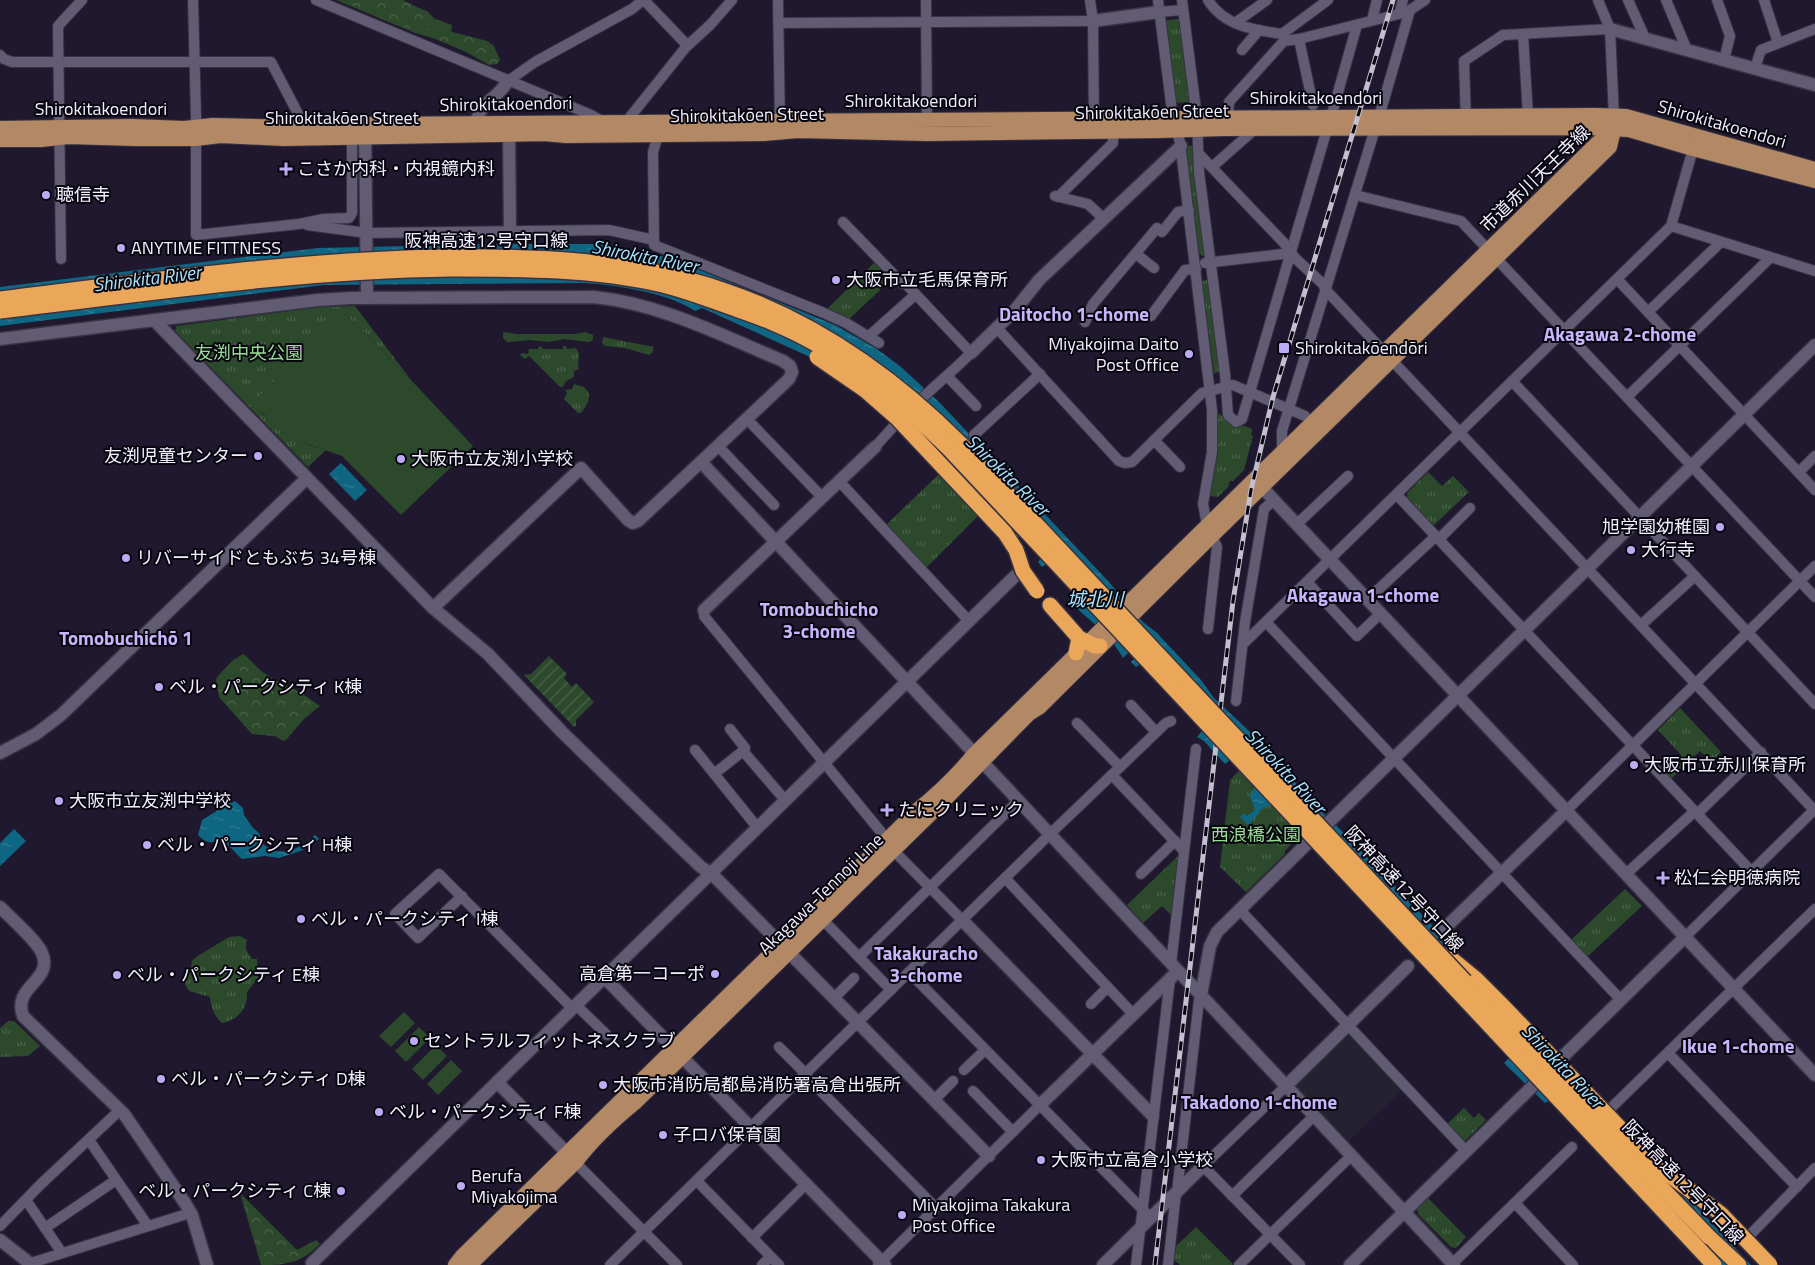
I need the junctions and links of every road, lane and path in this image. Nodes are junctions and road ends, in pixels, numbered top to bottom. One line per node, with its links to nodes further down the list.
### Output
1 (82, 0): 44 (street)
2 (193, 0): 43 (street)
3 (316, 0): 46 (street)
4 (643, 0): 38 (street); 46 (street)
5 (732, 0): 38 (street)
6 (778, 0): 27 (street)
7 (926, 0): 25 (street)
8 (1090, 0): 26 (street)
9 (1208, 0): 28 (street)
10 (1267, 0): 28 (street)
11 (1328, 0): 34 (street)
12 (1377, 0): 24 (street)
13 (1404, 0): 23 (street)
14 (1425, 0): 22 (street)
15 (1598, 0): 30 (street)
16 (1628, 0): 35 (street)
17 (1666, 0): 40 (street)
18 (1717, 0): 42 (street)
19 (1764, 0): 37 (street)
20 (1182, 5): 21 (street); 57 (street)
21 (1158, 6): 26 (street); 58 (street)
22 (1410, 10): 23 (street); 55 (street)
23 (1399, 14): 24 (street)
24 (1372, 20): 29 (street)
25 (926, 21): 26 (street); 27 (street); 62 (street)
26 (1093, 21): 59 (street)
27 (779, 23): 61 (street)
28 (1235, 23): 32 (street)
29 (1356, 25): 36 (street); 54 (street)
30 (1610, 29): 33 (street); 35 (street); 56 (street)
31 (1815, 29): 37 (street)
32 (1259, 30): 34 (street); 39 (street)
33 (1523, 34): 49 (street); 53 (street)
34 (1283, 38): 36 (street); 50 (street)
35 (1645, 38): 40 (street)
36 (1299, 39): 48 (street)
37 (1778, 44): 45 (street)
38 (687, 45): 52 (street)
39 (1242, 50)
40 (1687, 50): 42 (street)
41 (0, 55): 44 (street)
42 (1724, 60): 45 (street)
43 (195, 61): 44 (street); 60 (street); 69 (street)
44 (58, 62): 68 (street)
45 (1755, 68): 47 (street)
46 (508, 81): 51 (street); 66 (street)
47 (1815, 85)
48 (1313, 105)
49 (1528, 116): 53 (main road, Shirokitakoendori); 56 (main road, Shirokitakoendori)
50 (1228, 117): 54 (main road, Shirokitakoendori); 57 (main road, Shirokitakoendori)
51 (604, 122): 52 (main road, Shirokitakoendori); 66 (main road, Shirokitakoendori)
52 (626, 122): 64 (main road, Shirokitakoendori)
53 (1466, 122): 55 (main road, Shirokitakōen Street); 56 (main road, Shirokitakōen Street)
54 (1329, 123): 55 (main road, Shirokitakōen Street); 65 (main road, Shirokitakōen Street); 90 (street)
55 (1377, 123): 80 (street)
56 (1614, 123): 75 (main road, Shirokitakoendori); 78 (main road, Shirokitakoendori); 92 (main road, 市道赤川天王寺線)
57 (1197, 124): 58 (main road, Shirokitakōen Street); 65 (main road, Shirokitakōen Street); 76 (street)
58 (1175, 125): 59 (main road); 70 (main road, Shirokitakōen Street); 74 (street)
59 (1094, 126): 62 (main road, Shirokitakōen Street); 70 (main road, Shirokitakōen Street)
60 (306, 127): 67 (main road); 69 (main road)
61 (780, 127): 62 (main road, Shirokitakōen Street); 64 (main road, Shirokitakōen Street)
62 (927, 127)
63 (0, 128): 68 (main road, Shirokitakoendori)
64 (660, 128): 71 (main road, Shirokitakōen Street); 88 (street)
65 (1255, 129): 77 (street)
66 (476, 130): 67 (main road, Shirokitakōen Street); 71 (main road, Shirokitakōen Street)
67 (365, 131): 72 (main road, Shirokitakōen Street); 87 (street)
68 (58, 132): 69 (main road, Shirokitakōen Street); 73 (main road, Shirokitakōen Street); 94 (street)
69 (196, 132): 72 (main road, Shirokitakōen Street); 84 (street)
70 (1114, 132): 82 (street)
71 (509, 136): 86 (street)
72 (348, 138): 84 (street)
73 (0, 140)
74 (1180, 146): 81 (street); 82 (street)
75 (1693, 149): 79 (main road, Shirokitakoendori); 85 (street)
76 (1199, 154): 77 (street); 95 (street)
77 (1212, 167): 90 (street)
78 (1815, 169)
79 (1815, 181)
80 (1354, 195): 92 (street); 100 (street)
81 (1188, 210): 91 (street); 96 (street)
82 (1103, 218): 110 (street)
83 (843, 222): 102 (street)
84 (299, 224): 87 (street)
85 (1670, 226): 89 (street); 99 (street)
86 (510, 231): 87 (street); 88 (street)
87 (367, 237): 101 (street, bridge)
88 (654, 240): 112 (street)
89 (1721, 242): 93 (street); 106 (street)
90 (1291, 252): 95 (street); 100 (street); 124 (street)
91 (1136, 254): 97 (street); 109 (street)
92 (1493, 254): 111 (street); 118 (main road, 市道赤川天王寺線)
93 (1770, 258): 98 (street); 115 (street)
94 (61, 259)
95 (1211, 262): 96 (street); 122 (street)
96 (1196, 266): 107 (street); 123 (street)
97 (1154, 268)
98 (1815, 272)
99 (1616, 279): 106 (street); 111 (street)
100 (1325, 289): 118 (street); 127 (street)
101 (367, 293): 108 (street); 130 (street)
102 (915, 295): 112 (street); 117 (street)
103 (0, 299): 225 (highway, 阪神高速12号守口線, bridge)
104 (720, 303): 105 (highway, 阪神高速12号守口線, bridge); 164 (highway, bridge); 316 (highway, 阪神高速12号守口線, bridge)
105 (0, 311)
106 (1648, 312): 115 (street)
107 (1151, 316)
108 (154, 320): 113 (street); 143 (street)
109 (1085, 322)
110 (998, 328): 117 (street); 119 (street)
111 (1565, 330): 121 (street); 125 (street)
112 (869, 336): 114 (street)
113 (0, 339)
114 (879, 343)
115 (1680, 346): 125 (street); 128 (street)
116 (1815, 346): 128 (street)
117 (971, 353): 120 (street)
118 (1388, 357): 131 (street); 136 (main road, 市道赤川天王寺線); 145 (main road, 市道赤川天王寺線)
119 (1040, 374): 132 (street); 133 (street)
120 (948, 376): 126 (street); 135 (street, bridge)
121 (1512, 381): 131 (street); 152 (street)
122 (1226, 387): 123 (street); 124 (street); 124 (street)
123 (1211, 391): 133 (street); 154 (street)
124 (1249, 392): 127 (street)
125 (1628, 397): 139 (street)
126 (976, 406)
127 (1289, 408): 129 (street); 136 (street)
128 (1745, 414): 139 (street); 141 (street)
129 (1305, 416)
130 (747, 419): 134 (street); 148 (street)
131 (1460, 432): 147 (street); 159 (street)
132 (974, 435)
133 (1154, 440): 140 (street)
134 (718, 446): 138 (street); 150 (street)
135 (875, 447): 144 (street)
136 (1282, 452): 145 (main road, 市道赤川天王寺線)
137 (1815, 456): 141 (street)
138 (701, 462): 156 (street); 168 (street)
139 (1692, 466): 152 (street); 162 (street)
140 (1180, 467)
141 (1799, 472): 146 (street)
142 (1348, 476): 153 (street)
143 (307, 478): 168 (street); 195 (street)
144 (839, 482): 148 (street); 171 (street)
145 (1258, 483): 149 (street); 154 (main road, 市道赤川天王寺線)
146 (1815, 490)
147 (1397, 494): 155 (street); 157 (street)
148 (822, 497): 156 (street)
149 (1274, 500): 153 (street); 178 (street)
150 (774, 504)
151 (1470, 508): 155 (street)
152 (1640, 517): 159 (street); 161 (street)
153 (1297, 524): 157 (street)
154 (1209, 530): 174 (street); 177 (main road, Akagawa-Tennoji Line, bridge)
155 (1437, 538): 166 (street); 175 (street)
156 (776, 542): 169 (street); 180 (street)
157 (1330, 559): 163 (street); 166 (street)
158 (1815, 566): 162 (street)
159 (1587, 568): 173 (street); 175 (street)
160 (1015, 576): 171 (street)
161 (1695, 576): 173 (street); 176 (street)
162 (1800, 581): 165 (street); 176 (street)
163 (1307, 582): 170 (street); 172 (street)
164 (1037, 591)
165 (1815, 596)
166 (1368, 599): 170 (street)
167 (1050, 605): 177 (highway)
168 (433, 608): 213 (street)
169 (704, 610): 198 (street)
170 (1381, 613): 182 (street)
171 (969, 621): 180 (street)
172 (1266, 622): 178 (street); 197 (street)
173 (1641, 625): 181 (street)
174 (1208, 629)
175 (1525, 630): 182 (street); 190 (street)
176 (1748, 632): 181 (street); 184 (street)
177 (1090, 641): 179 (highway); 196 (main road, Akagawa-Tennoji Line)
178 (1243, 644): 183 (street)
179 (1076, 653): 196 (main road, Akagawa-Tennoji Line)
180 (906, 681): 196 (street); 198 (street)
181 (1696, 684): 190 (street); 194 (street)
182 (1458, 695): 197 (street); 204 (street)
183 (1236, 702)
184 (1815, 704)
185 (1131, 705): 189 (street)
186 (1171, 721): 189 (street)
187 (1077, 723): 199 (street)
188 (730, 728): 193 (street)
189 (1156, 732): 199 (street)
190 (1633, 745): 204 (street); 206 (street)
191 (1196, 748): 211 (street)
192 (695, 750): 200 (street)
193 (743, 751): 200 (street); 202 (street)
194 (1761, 752): 205 (street); 206 (street)
195 (0, 753)
196 (978, 758): 203 (street); 210 (main road, Akagawa-Tennoji Line)
197 (1394, 758): 214 (street); 222 (street, bridge)
198 (824, 762): 202 (street); 210 (street)
199 (1120, 767): 201 (street)
200 (714, 774): 207 (street)
201 (1112, 775): 208 (street); 209 (street)
202 (785, 800): 207 (street)
203 (1018, 800): 208 (street); 218 (street)
204 (1566, 810): 214 (street); 216 (street)
205 (1815, 810): 212 (street)
206 (1696, 812): 212 (street); 216 (street)
207 (757, 827): 213 (street)
208 (1050, 834): 217 (street); 231 (street)
209 (1175, 841): 211 (street); 215 (street)
210 (890, 845): 218 (street); 223 (main road, Akagawa-Tennoji Line); 228 (main road, Akagawa-Tennoji Line)
211 (1184, 850): 231 (street)
212 (1751, 871): 227 (street)
213 (711, 872): 228 (street); 233 (street)
214 (1501, 873): 226 (street); 240 (street)
215 (1141, 874)
216 (1626, 874): 227 (street)
217 (1005, 878): 224 (street); 235 (street)
218 (930, 888): 224 (street); 229 (street)
219 (462, 896): 219 (street); 242 (street)
220 (0, 907): 262 (street)
221 (1815, 909): 236 (street)
222 (1240, 910): 238 (street); 245 (street)
223 (822, 919): 228 (main road, Akagawa-Tennoji Line); 229 (street)
224 (962, 920): 232 (street); 251 (street)
225 (1414, 928): 296 (highway, 阪神高速12号守口線, bridge); 319 (highway, bridge)
226 (1444, 928)
227 (1685, 936): 236 (street); 240 (street)
228 (785, 948): 239 (street); 249 (main road, Akagawa-Tennoji Line)
229 (859, 957): 237 (street)
230 (1408, 966): 245 (street)
231 (1173, 971): 238 (street); 243 (street); 263 (street)
232 (909, 972): 237 (street); 248 (street)
233 (604, 977): 242 (street); 249 (street)
234 (854, 978): 239 (street)
235 (1108, 987): 241 (street); 243 (street)
236 (1734, 988): 250 (street); 254 (street)
237 (891, 990): 244 (street)
238 (1201, 995): 257 (street); 279 (street)
239 (834, 998): 244 (street)
240 (1621, 1000): 269 (street, bridge)
241 (1091, 1004)
242 (574, 1006): 246 (street); 256 (street)
243 (1133, 1014): 251 (street)
244 (858, 1022): 253 (street); 259 (street)
245 (1347, 1025): 257 (street); 269 (street)
246 (607, 1035)
247 (779, 1047): 253 (street)
248 (985, 1050): 252 (street); 260 (street)
249 (678, 1053): 265 (street); 272 (main road, Akagawa-Tennoji Line)
250 (1668, 1053): 261 (street); 278 (street)
251 (1093, 1054): 260 (street); 263 (street)
252 (964, 1070)
253 (805, 1074): 265 (street); 283 (street)
254 (1815, 1076)
255 (953, 1081): 259 (street)
256 (497, 1082): 272 (street); 301 (street)
257 (1286, 1086): 264 (street); 273 (street)
258 (973, 1091): 266 (street)
259 (934, 1100): 270 (street)
260 (1040, 1105): 266 (street); 286 (street)
261 (1612, 1107)
262 (120, 1110): 267 (street); 285 (street)
263 (1154, 1116): 286 (street)
264 (1314, 1116): 271 (street); 280 (street)
265 (751, 1128): 276 (street); 277 (street)
266 (1013, 1132): 270 (street)
267 (89, 1140): 275 (street); 281 (street)
268 (1572, 1147): 282 (street)
269 (1466, 1151): 284 (street)
270 (989, 1156): 283 (street)
271 (1351, 1156): 284 (street); 292 (street)
272 (571, 1158): 291 (street); 299 (main road, Akagawa-Tennoji Line)
273 (1203, 1166): 279 (street); 280 (street)
274 (1815, 1168): 278 (street)
275 (116, 1180): 288 (street); 289 (street)
276 (696, 1181): 291 (street); 294 (street)
277 (806, 1184): 294 (street); 302 (street)
278 (1797, 1187): 293 (street)
279 (1177, 1192): 286 (street); 311 (street)
280 (1232, 1196): 292 (street)
281 (26, 1200): 287 (street); 289 (street)
282 (1515, 1203): 303 (street); 315 (street)
283 (936, 1208): 302 (street)
284 (1404, 1212): 303 (street); 314 (street)
285 (190, 1213): 288 (street); 304 (street)
286 (1146, 1214): 290 (street)
287 (0, 1226)
288 (148, 1226): 297 (street)
289 (45, 1228): 297 (street)
290 (1140, 1228): 309 (street); 310 (street)
291 (644, 1232): 305 (street); 306 (street)
292 (1270, 1234): 312 (street); 313 (street)
293 (1750, 1235)
294 (752, 1238): 298 (street)
295 (0, 1240): 300 (street)
296 (1716, 1244): 317 (highway); 318 (highway, 阪神高速12号守口線)
297 (62, 1253): 300 (street)
298 (770, 1256): 307 (street); 308 (street)
299 (462, 1262)
300 (32, 1264)
301 (311, 1264)
302 (882, 1264)
303 (1453, 1264)
304 (208, 1265)
305 (610, 1265)
306 (677, 1265)
307 (762, 1265)
308 (779, 1265)
309 (1103, 1265)
310 (1136, 1265)
311 (1168, 1265)
312 (1239, 1265)
313 (1300, 1265)
314 (1350, 1265)
315 (1574, 1265)
316 (1714, 1265)
317 (1734, 1265)
318 (1738, 1265)
319 (1770, 1265)

